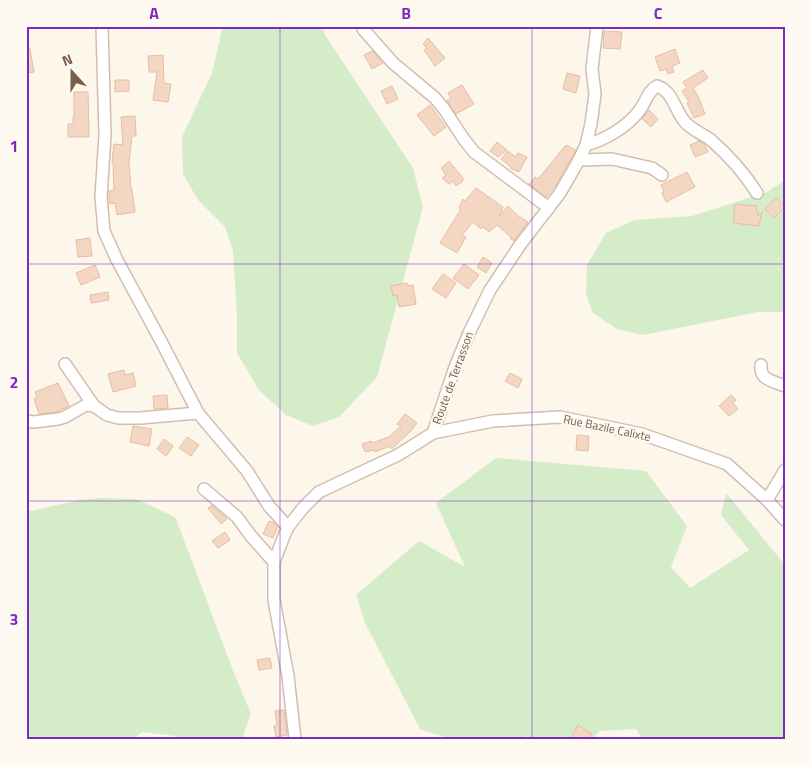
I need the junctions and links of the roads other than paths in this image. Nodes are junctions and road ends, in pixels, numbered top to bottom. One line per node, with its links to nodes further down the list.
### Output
1 (102, 26): 13 (street)
2 (598, 26): 4 (street, Route de Terrasson)
3 (363, 29): 8 (street)
4 (586, 146): 5 (street, Route de Terrasson); 7 (street)
5 (579, 160): 6 (street); 8 (street, Route de Terrasson)
6 (662, 174)
7 (757, 193)
8 (549, 208): 15 (street, Route de Terrasson)
9 (65, 364): 12 (street)
10 (761, 365): 11 (street)
11 (785, 386)
12 (94, 406): 13 (street); 14 (street)
13 (198, 413): 20 (street)
14 (26, 421)
15 (433, 434): 18 (street, Rue Bazile Calixte); 20 (street, Route de Terrasson)
16 (785, 470): 18 (street)
17 (204, 488): 21 (street)
18 (767, 500): 19 (street, Rue Bazile Calixte)
19 (785, 520)
20 (288, 527): 21 (street, Route de Terrasson)
21 (274, 562): 22 (street, Route de Terrasson)
22 (295, 739)

